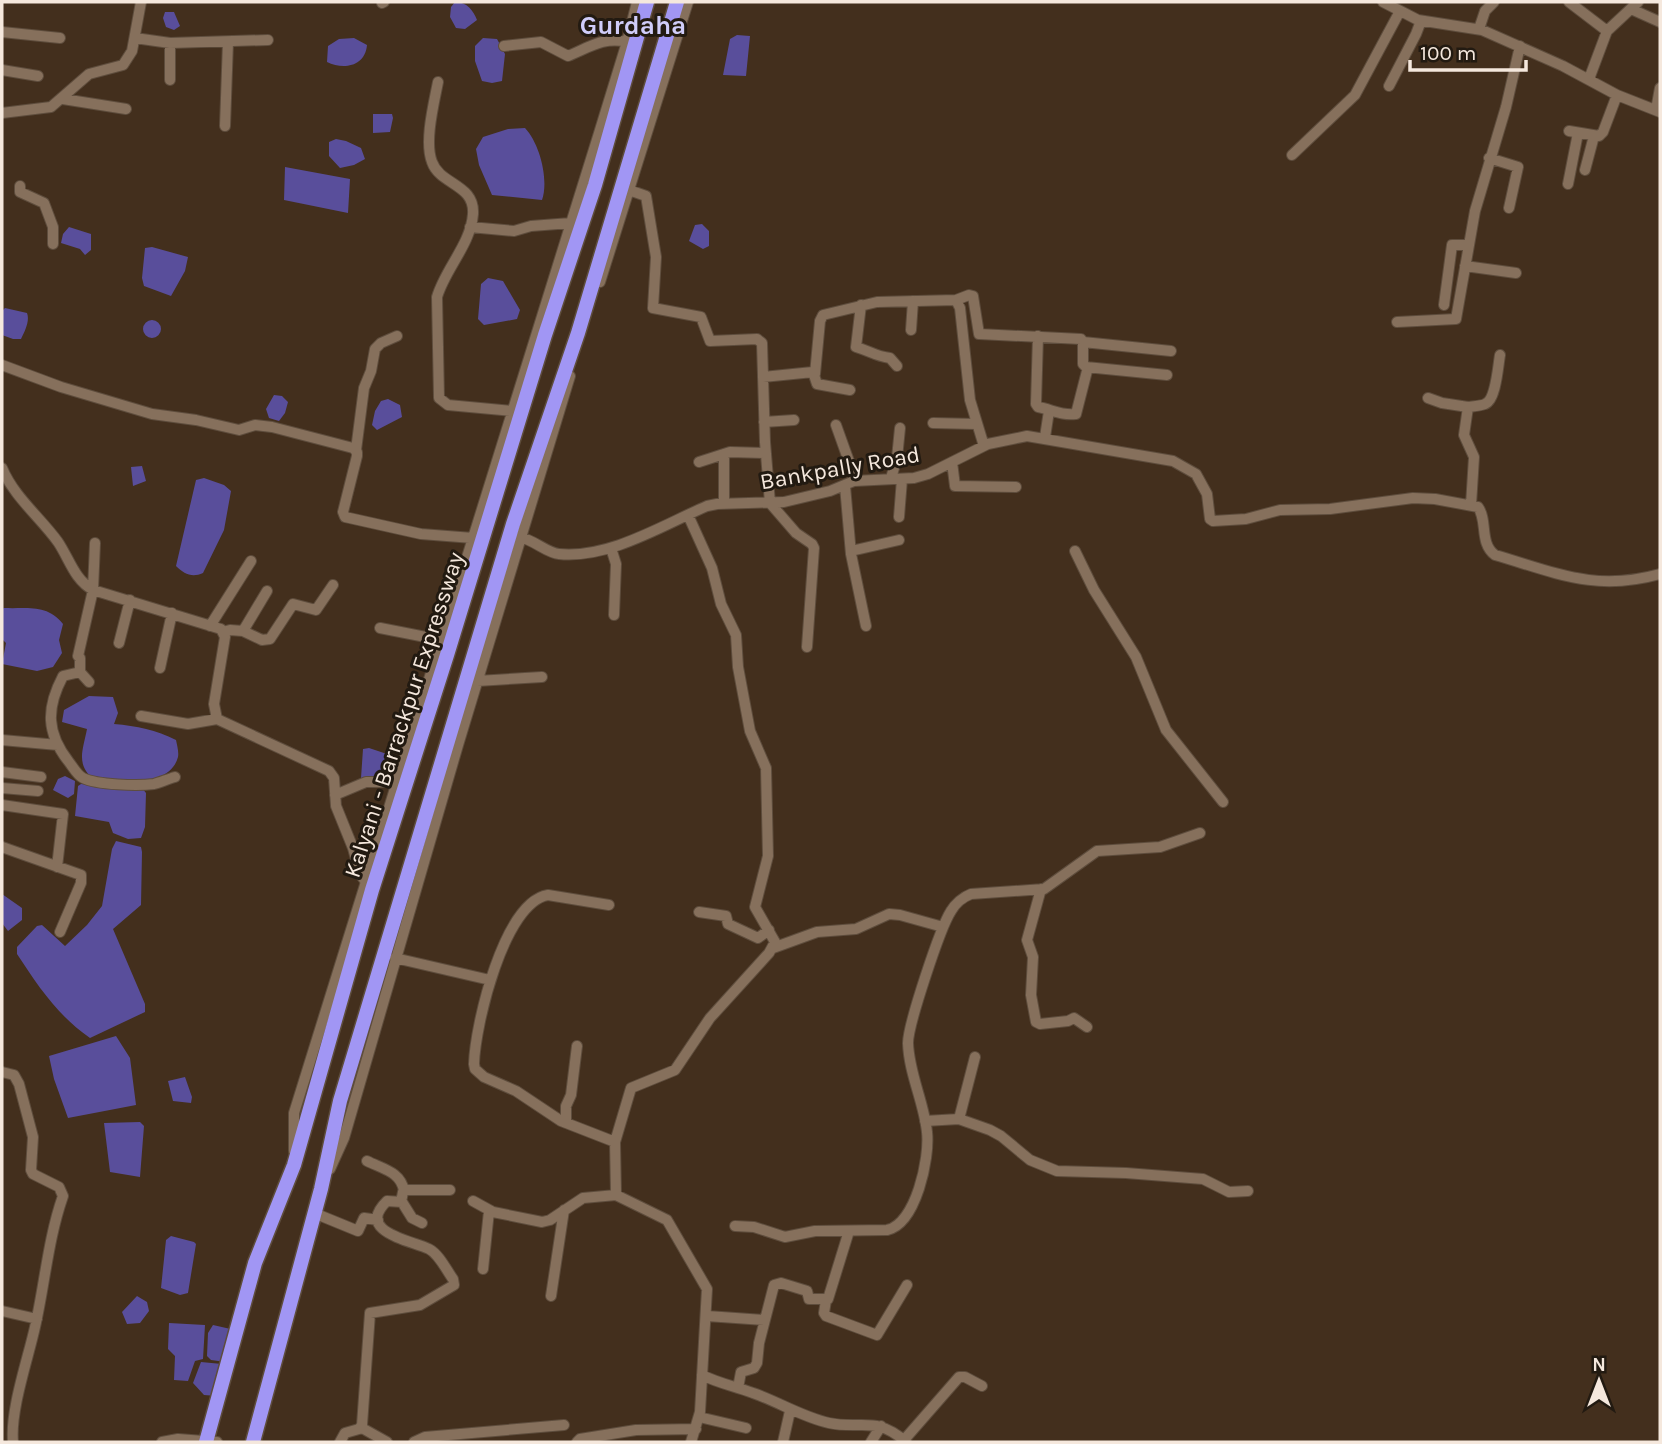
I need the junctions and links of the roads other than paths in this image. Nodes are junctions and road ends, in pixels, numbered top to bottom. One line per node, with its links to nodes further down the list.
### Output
1 (141, 2): 17 (street)
2 (637, 2): 20 (street)
3 (647, 2): 160 (highway, Kalyani - Barrackpur Expressway)
4 (677, 2): 161 (highway, Kalyani - Barrackpur Expressway)
5 (688, 2): 43 (street)
6 (1383, 2): 10 (street)
7 (1494, 2): 13 (street)
8 (1569, 2): 14 (street)
9 (1634, 5): 12 (street); 14 (street)
10 (1400, 11): 11 (street); 38 (street)
11 (1421, 21): 13 (street); 29 (street)
12 (1660, 22)
13 (1479, 29): 23 (street)
14 (1607, 31): 26 (street)
15 (2, 32): 16 (street)
16 (60, 38)
17 (135, 38): 21 (street); 32 (street)
18 (268, 40): 19 (street)
19 (228, 42): 21 (street); 36 (street)
20 (627, 42): 22 (street); 45 (street)
21 (170, 43): 27 (street)
22 (504, 46)
23 (1520, 47): 26 (street); 39 (street)
24 (2, 70): 25 (street)
25 (38, 76)
26 (1590, 79): 31 (street)
27 (170, 80)
28 (438, 82): 46 (street)
29 (1389, 86)
30 (1660, 88): 34 (street)
31 (1617, 95): 34 (street); 37 (street)
32 (63, 99): 33 (street); 35 (street)
33 (126, 109)
34 (1658, 111)
35 (2, 113)
36 (225, 126)
37 (1594, 136): 40 (street); 41 (street)
38 (1292, 155)
39 (1489, 158): 44 (street); 48 (street)
40 (1584, 170)
41 (1568, 184)
42 (20, 186): 47 (street)
43 (629, 190): 67 (street); 97 (street)
44 (1509, 208)
45 (571, 223): 46 (street); 71 (street)
46 (470, 227): 71 (street)
47 (53, 244)
48 (1469, 245): 49 (street); 54 (street)
49 (1465, 266): 50 (street); 55 (street)
50 (1516, 273)
51 (963, 297): 52 (street); 58 (street); 76 (street)
52 (913, 300): 53 (street); 56 (street)
53 (861, 305): 63 (street); 65 (street)
54 (1444, 305)
55 (1397, 322)
56 (911, 331)
57 (397, 336): 81 (street)
58 (1038, 336): 59 (street); 72 (street)
59 (1083, 342): 60 (street); 64 (street)
60 (1171, 351)
61 (1500, 355): 70 (street)
62 (2, 365): 81 (street)
63 (897, 366)
64 (1088, 367): 66 (street); 72 (street)
65 (815, 374): 67 (street); 68 (street)
66 (1167, 375)
67 (762, 377): 74 (street)
68 (850, 390)
69 (1428, 397): 70 (street)
70 (1468, 407): 94 (street)
71 (513, 411): 98 (street)
72 (1049, 411): 79 (street)
73 (794, 419): 74 (street)
74 (764, 422): 82 (street)
75 (933, 423): 76 (street)
76 (976, 424): 80 (street)
77 (836, 425): 89 (street)
78 (900, 428): 87 (street)
79 (1045, 437): 80 (street, Bankpally Road); 94 (street, Bankpally Road)
80 (984, 446): 85 (street, Bankpally Road)
81 (356, 450): 98 (street)
82 (766, 453): 83 (street); 93 (street)
83 (724, 454): 84 (street); 92 (street)
84 (699, 462)
85 (952, 462): 88 (street, Bankpally Road); 91 (street)
86 (2, 471): 107 (street)
87 (891, 478): 88 (street, Bankpally Road); 89 (street, Bankpally Road)
88 (902, 479): 96 (street)
89 (856, 481): 90 (street, Bankpally Road)
90 (845, 486): 93 (street, Bankpally Road); 102 (street)
91 (1016, 487)
92 (724, 503): 93 (street, Bankpally Road); 95 (street, Bankpally Road)
93 (770, 503): 119 (street)
94 (1471, 505): 105 (street)
95 (688, 515): 101 (street, Bankpally Road); 146 (street)
96 (899, 517)
97 (520, 537): 101 (street, Bankpally Road); 123 (street)
98 (473, 538): 117 (street)
99 (899, 540): 102 (street)
100 (95, 542): 107 (street)
101 (611, 548): 111 (street)
102 (851, 551): 113 (street)
103 (1075, 551): 136 (street)
104 (251, 561): 112 (street)
105 (1660, 575)
106 (333, 585): 115 (street)
107 (93, 590): 109 (street); 121 (street)
108 (267, 591): 115 (street)
109 (130, 600): 110 (street); 118 (street)
110 (172, 614): 112 (street); 120 (street)
111 (614, 615)
112 (210, 626): 116 (street)
113 (866, 626)
114 (380, 628): 117 (street)
115 (243, 631): 116 (street)
116 (223, 632): 126 (street)
117 (440, 640): 132 (street)
118 (119, 643)
119 (807, 647)
120 (160, 668)
121 (80, 672): 124 (street); 128 (street)
122 (542, 677): 123 (street)
123 (477, 681): 149 (street)
124 (89, 682)
125 (141, 716): 126 (street)
126 (217, 719): 135 (street)
127 (2, 740): 128 (street)
128 (58, 745): 131 (street)
129 (2, 772): 130 (street)
130 (41, 777)
131 (175, 777)
132 (395, 782): 135 (street); 141 (street)
133 (2, 788): 134 (street)
134 (38, 792)
135 (335, 795): 141 (street)
136 (1223, 802)
137 (2, 805): 140 (street)
138 (1200, 833): 142 (street)
139 (2, 847): 140 (street)
140 (57, 867): 147 (street)
141 (366, 882): 160 (street)
142 (1041, 889): 145 (street); 151 (street)
143 (609, 905): 150 (street)
144 (698, 912): 146 (street)
145 (943, 928): 148 (street); 156 (street)
146 (769, 930): 148 (street)
147 (60, 932)
148 (773, 948): 158 (street)
149 (395, 958): 150 (street); 161 (street)
150 (490, 980): 157 (street)
151 (1087, 1027)
152 (577, 1046): 157 (street)
153 (975, 1057): 155 (street)
154 (2, 1072): 181 (street)
155 (959, 1119): 156 (street); 164 (street)
156 (925, 1121): 174 (street)
157 (566, 1123): 158 (street)
158 (615, 1142): 165 (street)
159 (367, 1161): 163 (street)
160 (294, 1165): 196 (highway, Kalyani - Barrackpur Expressway)
161 (321, 1189): 170 (highway, Kalyani - Barrackpur Expressway)
162 (450, 1190): 163 (street)
163 (404, 1191): 167 (street)
164 (1248, 1191)
165 (616, 1195): 169 (street); 180 (street)
166 (473, 1201): 168 (street)
167 (401, 1202): 171 (street); 172 (street)
168 (489, 1210): 169 (street); 175 (street)
169 (564, 1210): 177 (street)
170 (314, 1213): 171 (street); 197 (highway, Kalyani - Barrackpur Expressway)
171 (378, 1220): 190 (street)
172 (422, 1223)
173 (735, 1226): 174 (street)
174 (849, 1231): 178 (street)
175 (483, 1269)
176 (906, 1285): 178 (street)
177 (551, 1296)
178 (826, 1300): 182 (street)
179 (2, 1311): 181 (street)
180 (706, 1316): 182 (street); 183 (street)
181 (37, 1319): 194 (street)
182 (765, 1321): 185 (street)
183 (702, 1375): 185 (street); 187 (street)
184 (982, 1386): 193 (street)
185 (738, 1388): 186 (street)
186 (790, 1411): 189 (street); 203 (street)
187 (699, 1417): 191 (street); 192 (street)
188 (564, 1425): 200 (street)
189 (881, 1426): 193 (street); 204 (street)
190 (362, 1428): 198 (street); 199 (street)
191 (746, 1428)
192 (696, 1429): 201 (street); 202 (street)
193 (905, 1441)
194 (13, 1442)
195 (162, 1442): 196 (street)
196 (210, 1442)
197 (253, 1442)
198 (340, 1442)
199 (387, 1442)
200 (414, 1442)
201 (577, 1442)
202 (691, 1442)
203 (782, 1442)
204 (871, 1442)

